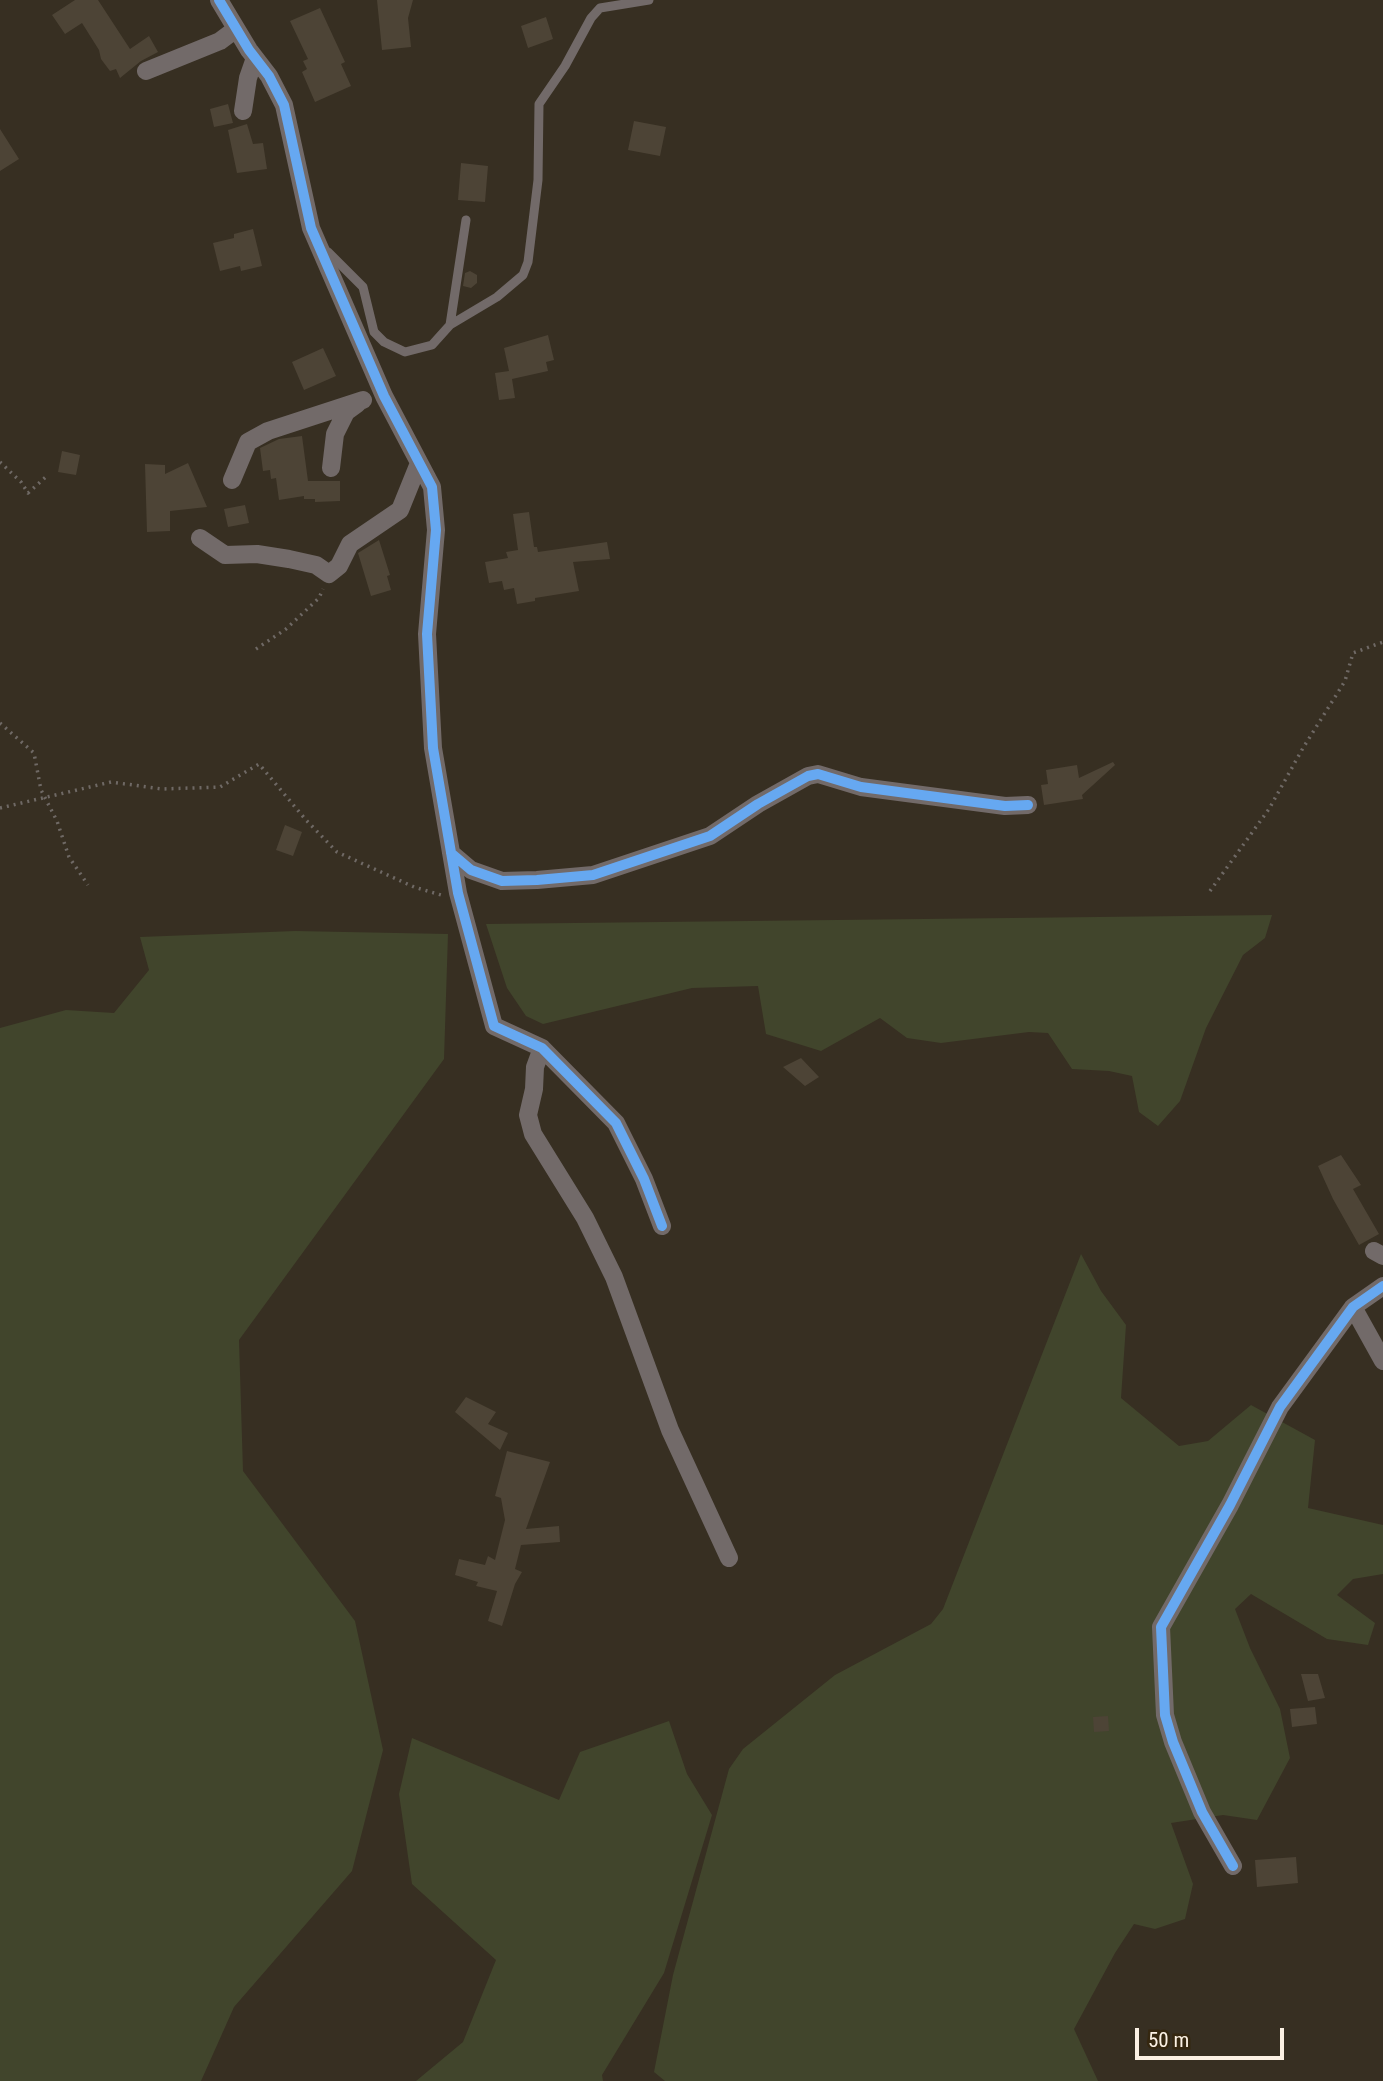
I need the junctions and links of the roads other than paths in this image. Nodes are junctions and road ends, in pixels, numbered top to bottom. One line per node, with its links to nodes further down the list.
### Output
1 (219, 0): 3 (street)
2 (649, 0): 9 (lane)
3 (236, 29): 4 (street); 5 (street)
4 (255, 58): 6 (street); 8 (street)
5 (146, 71)
6 (243, 111)
7 (466, 220): 9 (lane)
8 (313, 234): 9 (lane); 10 (street)
9 (450, 325)
10 (380, 389): 11 (street); 12 (street)
11 (363, 400): 13 (street); 14 (street)
12 (419, 463): 15 (street); 17 (street)
13 (331, 468)
14 (232, 480)
15 (200, 538)
16 (1028, 805): 17 (street)
17 (451, 853): 18 (street)
18 (542, 1048): 19 (street); 23 (street)
19 (662, 1226)
20 (1383, 1286): 21 (street)
21 (1353, 1307): 22 (street); 24 (street)
22 (1383, 1361)
23 (729, 1558)
24 (1233, 1866)

